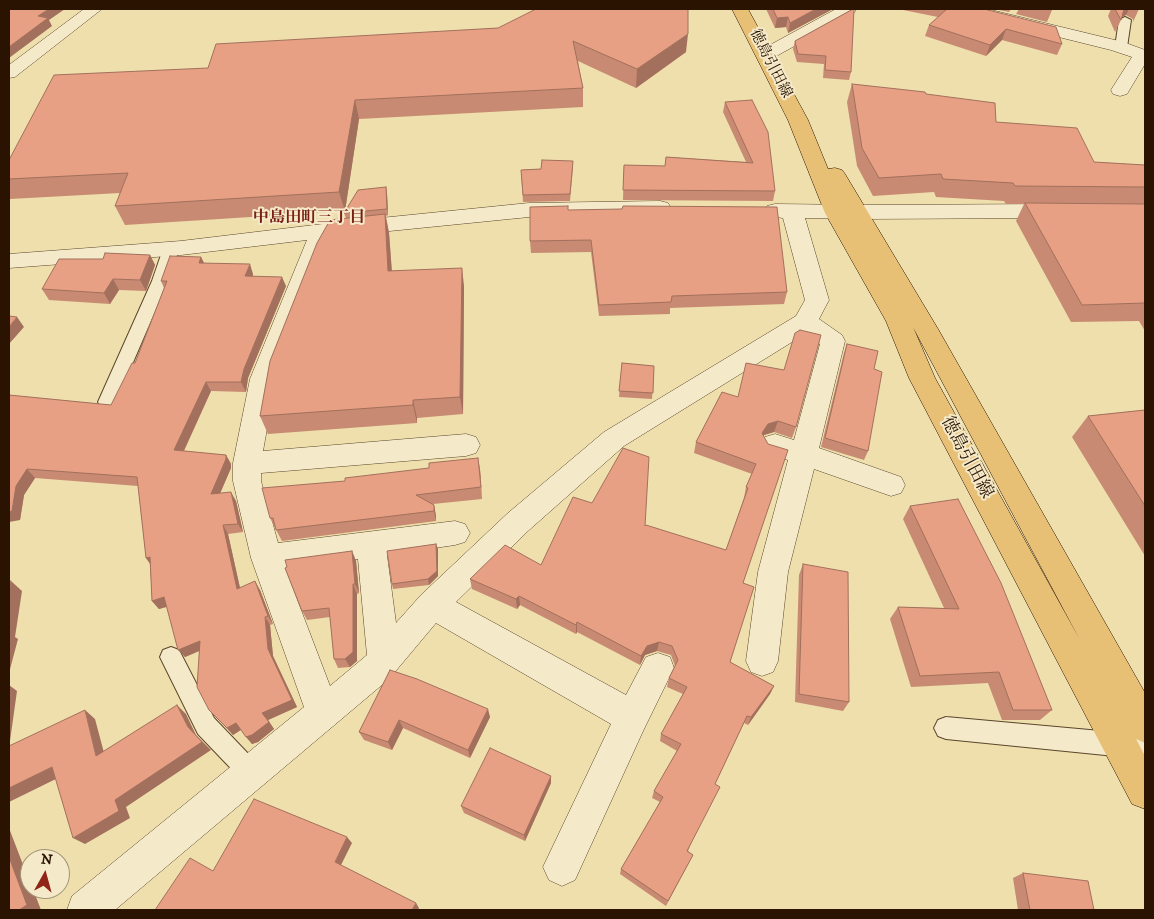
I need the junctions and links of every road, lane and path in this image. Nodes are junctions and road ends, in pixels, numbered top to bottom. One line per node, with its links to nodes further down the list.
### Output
1 (94, 9): 9 (street)
2 (740, 9): 7 (main road, 徳島引田線)
3 (968, 9): 6 (street)
4 (843, 10): 7 (street)
5 (1125, 20): 6 (lane)
6 (1121, 47): 8 (street)
7 (765, 55): 15 (main road, 徳島引田線)
8 (1144, 55): 10 (street)
9 (9, 73)
10 (1120, 90)
11 (678, 208): 16 (street)
12 (754, 211): 13 (street)
13 (792, 212): 15 (street); 19 (street)
14 (1082, 212): 15 (street)
15 (848, 213): 36 (main road, 徳島引田線); 36 (main road, 徳島引田線)
16 (321, 232): 17 (street); 24 (street)
17 (171, 249): 18 (street); 20 (lane)
18 (9, 261)
19 (805, 322): 23 (street); 29 (street)
20 (107, 402)
21 (466, 445): 24 (street)
22 (775, 445): 23 (street)
23 (804, 454): 25 (street); 32 (street)
24 (247, 463): 28 (street)
25 (891, 485)
26 (455, 533): 27 (street)
27 (371, 545): 28 (street); 31 (street)
28 (266, 558): 34 (street)
29 (432, 606): 31 (street); 35 (street)
30 (171, 657): 38 (lane)
31 (384, 659): 34 (street)
32 (762, 661)
33 (658, 668): 35 (street)
34 (323, 713): 38 (street)
35 (632, 717): 40 (street)
36 (1138, 725): 37 (lane); 39 (main road, 徳島引田線)
37 (946, 728)
38 (250, 772): 41 (street)
39 (1145, 791)
40 (562, 867)
41 (86, 910)

